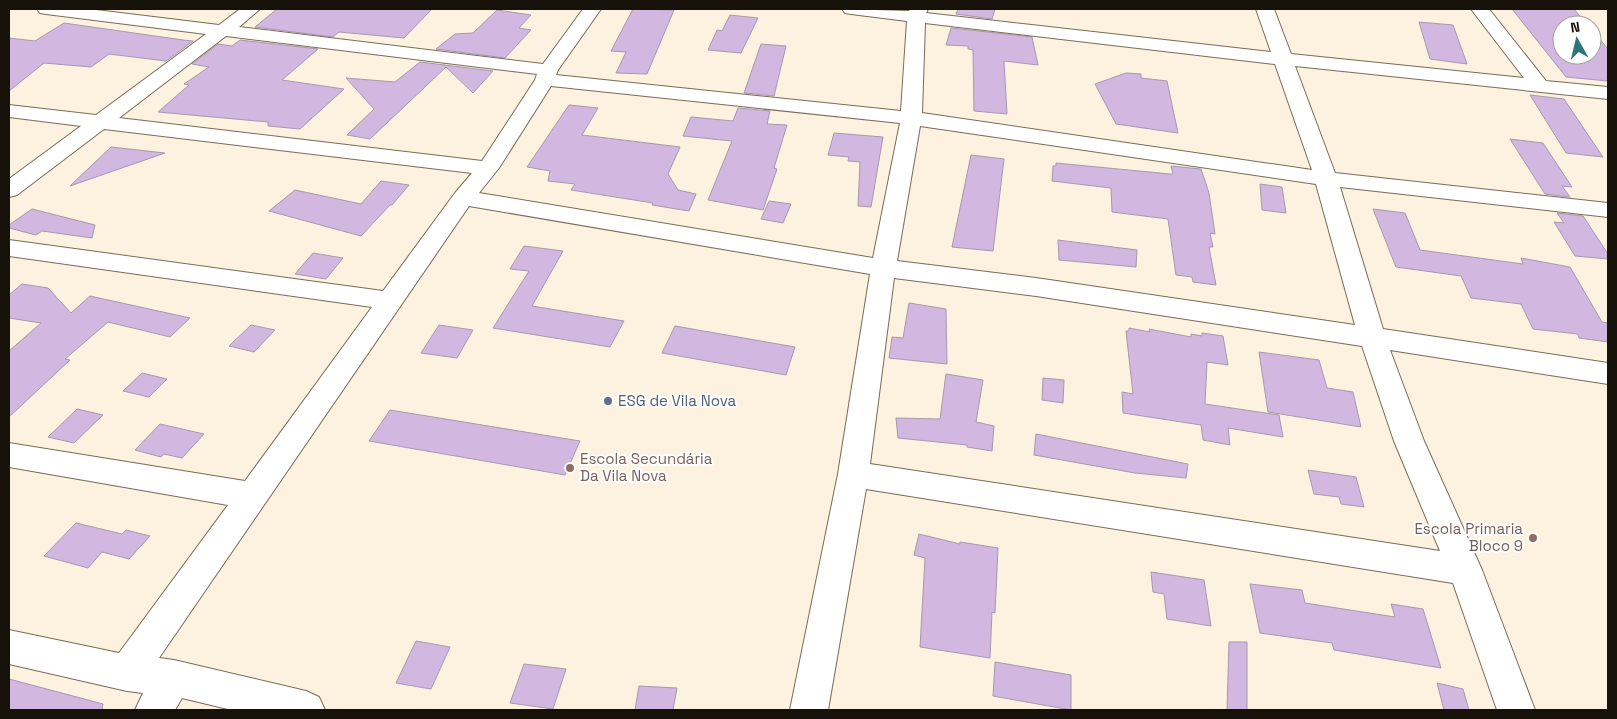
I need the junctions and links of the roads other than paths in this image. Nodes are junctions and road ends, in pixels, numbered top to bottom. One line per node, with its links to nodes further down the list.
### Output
1 (46, 9): 8 (street)
2 (251, 9): 8 (street)
3 (592, 9): 10 (street)
4 (851, 9): 7 (street)
5 (1265, 9): 9 (street)
6 (1480, 9): 11 (street)
7 (917, 12): 9 (street); 14 (street)
8 (223, 29): 10 (street); 15 (street)
9 (1284, 58): 11 (street); 17 (street)
10 (546, 75): 14 (street); 16 (street)
11 (1539, 85): 12 (street)
12 (1608, 93)
13 (9, 111): 15 (street)
14 (911, 118): 17 (street); 22 (street)
15 (101, 121): 16 (street); 18 (street)
16 (488, 168): 19 (street)
17 (1326, 179): 20 (street); 24 (street)
18 (9, 190)
19 (463, 198): 22 (street); 23 (street)
20 (1608, 210)
21 (9, 248): 23 (street)
22 (883, 268): 24 (street); 27 (street)
23 (390, 301): 28 (street)
24 (1372, 337): 25 (street); 29 (street)
25 (1608, 373)
26 (9, 455): 28 (street)
27 (853, 474): 29 (street); 35 (street)
28 (253, 496): 31 (street)
29 (1465, 570): 36 (street)
30 (9, 647): 31 (street)
31 (126, 673): 32 (street)
32 (174, 678): 33 (street); 34 (street)
33 (154, 710)
34 (306, 710)
35 (809, 710)
36 (1516, 710)

